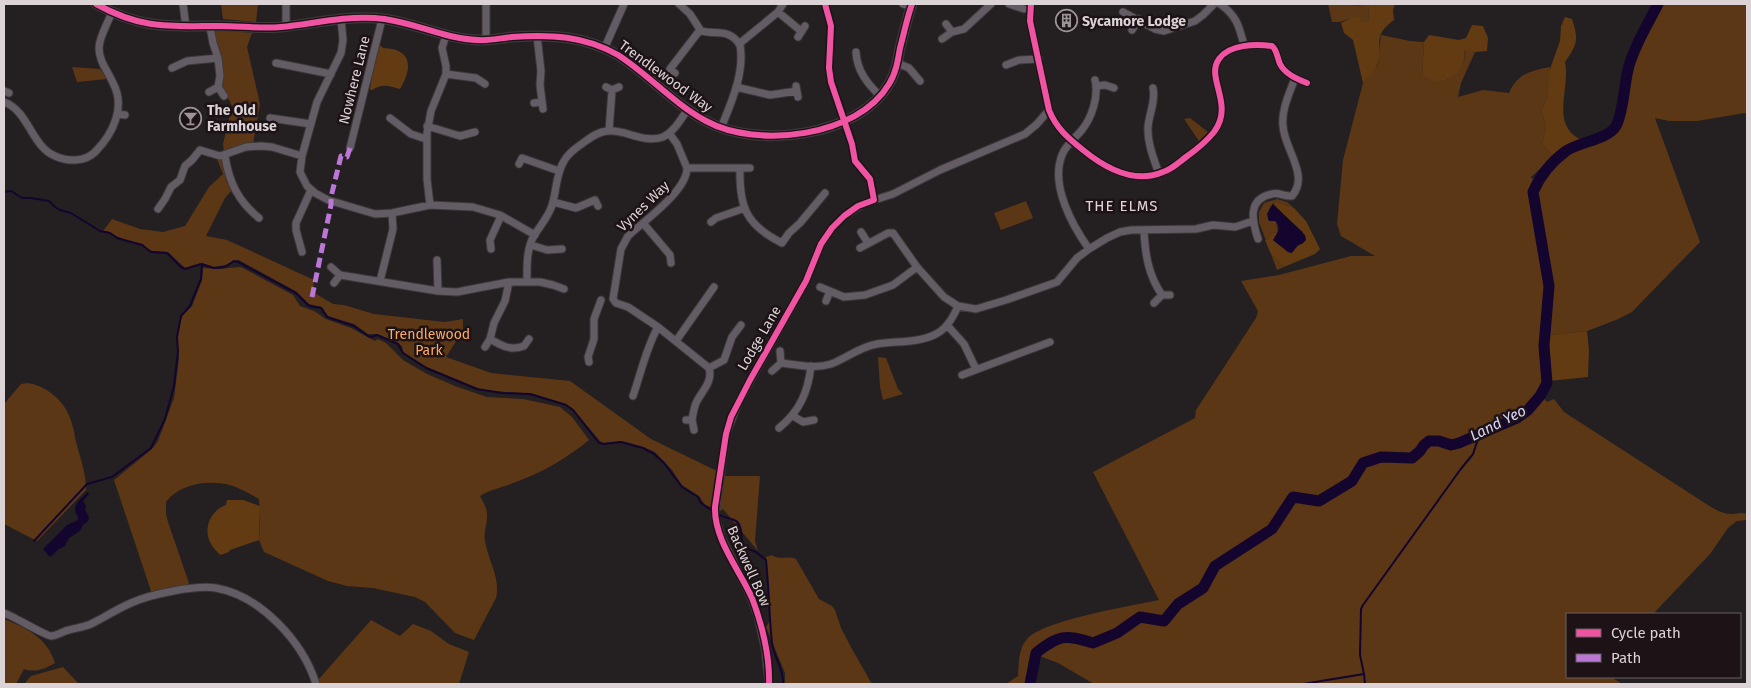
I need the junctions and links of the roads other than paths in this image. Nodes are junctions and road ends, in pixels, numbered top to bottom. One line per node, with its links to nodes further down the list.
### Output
1 (96, 4): 14 (street, Trendlewood Way)
2 (184, 4): 22 (street)
3 (286, 4): 21 (street)
4 (486, 4): 31 (street)
5 (624, 4): 34 (street)
6 (679, 4): 24 (street)
7 (783, 4): 15 (street)
8 (991, 4): 27 (street)
9 (1009, 4): 13 (street)
10 (1214, 4): 19 (street)
11 (1220, 4): 33 (street)
12 (909, 5): 39 (street, Trendlewood Way)
13 (1027, 6): 37 (street)
14 (112, 12): 22 (street, Trendlewood Way); 58 (street)
15 (778, 12): 26 (street); 32 (street)
16 (1123, 12): 19 (street)
17 (341, 19): 18 (street, Trendlewood Way); 21 (street, Trendlewood Way); 43 (street)
18 (382, 19): 28 (street, Trendlewood Way); 72 (street, Nowhere Lane)
19 (1139, 19): 25 (street)
20 (946, 24): 27 (street)
21 (286, 26): 23 (street, Trendlewood Way)
22 (186, 27): 23 (street, Trendlewood Way)
23 (210, 27): 36 (street)
24 (700, 30): 32 (street); 42 (street)
25 (1132, 30)
26 (801, 31)
27 (952, 32): 30 (street)
28 (446, 35): 31 (street, Trendlewood Way); 44 (street)
29 (537, 36): 31 (street, Trendlewood Way); 34 (street, Trendlewood Way); 59 (street)
30 (942, 39)
31 (486, 40)
32 (739, 44): 49 (street)
33 (1244, 45): 45 (street); 80 (street)
34 (605, 48): 60 (street, Trendlewood Way)
35 (854, 57): 57 (street)
36 (218, 58): 41 (street); 50 (street)
37 (1039, 59): 40 (street); 61 (street)
38 (281, 62): 43 (street)
39 (897, 63): 46 (street); 57 (street, Trendlewood Way)
40 (1011, 64)
41 (172, 68)
42 (675, 73)
43 (331, 74): 64 (street)
44 (446, 74): 47 (street); 65 (street)
45 (1295, 78): 48 (street); 92 (street)
46 (916, 79)
47 (483, 80)
48 (1307, 83)
49 (736, 87): 55 (street); 66 (street)
50 (218, 88): 54 (street); 56 (street)
51 (612, 88): 67 (street)
52 (1114, 88): 71 (street)
53 (1153, 88): 80 (street)
54 (209, 92)
55 (797, 92)
56 (224, 96)
57 (880, 96): 66 (street, Trendlewood Way)
58 (4, 102)
59 (540, 105)
60 (688, 109): 66 (street, Trendlewood Way); 69 (street)
61 (1049, 110): 71 (street); 148 (street, Lodge Lane)
62 (270, 118): 64 (street)
63 (390, 118): 70 (street)
64 (311, 124): 74 (street)
65 (427, 126): 68 (street); 70 (street)
66 (721, 128)
67 (609, 131): 69 (street); 79 (street)
68 (475, 132)
69 (669, 133): 76 (street)
70 (426, 139): 84 (street)
71 (1072, 141): 80 (street); 103 (street)
72 (350, 148)
73 (225, 156): 74 (street); 86 (street); 90 (street)
74 (302, 156): 81 (street)
75 (519, 164): 79 (street)
76 (687, 168): 77 (street); 93 (street, Vynes Way)
77 (740, 168): 78 (street); 87 (street)
78 (750, 168)
79 (559, 171): 83 (street)
80 (1159, 174)
81 (311, 190): 88 (street); 106 (street)
82 (825, 194): 98 (street)
83 (553, 202): 85 (street); 96 (street)
84 (430, 205): 88 (street); 89 (street)
85 (598, 206)
86 (158, 208)
87 (744, 208): 91 (street); 98 (street)
88 (392, 213): 112 (street)
89 (501, 216): 96 (street); 104 (street)
90 (258, 218)
91 (713, 218)
92 (1252, 221): 94 (street); 97 (street)
93 (643, 222): 107 (street); 123 (street, Vynes Way)
94 (1144, 230): 103 (street); 121 (street)
95 (861, 232): 99 (street)
96 (535, 235): 100 (street)
97 (1258, 239)
98 (782, 243): 101 (street)
99 (868, 243): 102 (street); 110 (street)
100 (531, 244): 105 (street); 114 (street)
101 (790, 246)
102 (860, 248)
103 (1089, 248): 126 (street)
104 (491, 249)
105 (563, 249)
106 (302, 252)
107 (673, 259)
108 (437, 260): 120 (street)
109 (331, 266): 111 (street)
110 (917, 267): 119 (street); 126 (street)
111 (340, 275): 112 (street); 115 (street)
112 (380, 281): 120 (street)
113 (509, 282): 114 (street); 120 (street); 130 (street)
114 (527, 282): 118 (street)
115 (334, 283)
116 (714, 287): 132 (street)
117 (820, 287): 119 (street)
118 (559, 289)
119 (830, 291): 124 (street)
120 (438, 292)
121 (1162, 295): 122 (street); 125 (street)
122 (1170, 295)
123 (614, 301): 129 (street); 136 (street)
124 (826, 301)
125 (1154, 303)
126 (958, 306): 128 (street)
127 (742, 325): 139 (street)
128 (947, 325): 138 (street); 140 (street)
129 (658, 327): 132 (street); 143 (street)
130 (490, 339): 131 (street); 134 (street)
131 (529, 339)
132 (676, 341): 139 (street)
133 (1050, 342): 140 (street)
134 (485, 347)
135 (780, 351): 137 (street)
136 (587, 358)
137 (781, 363): 138 (street); 141 (street)
138 (811, 366): 144 (street)
139 (709, 368): 147 (street)
140 (976, 369): 142 (street)
141 (772, 370)
142 (962, 375)
143 (633, 396)
144 (793, 416): 145 (street); 146 (street)
145 (814, 420)
146 (779, 428)
147 (694, 430)
148 (715, 513): 151 (street, Backwell Bow)
149 (4, 613): 150 (street)
150 (316, 684)
151 (769, 684)

